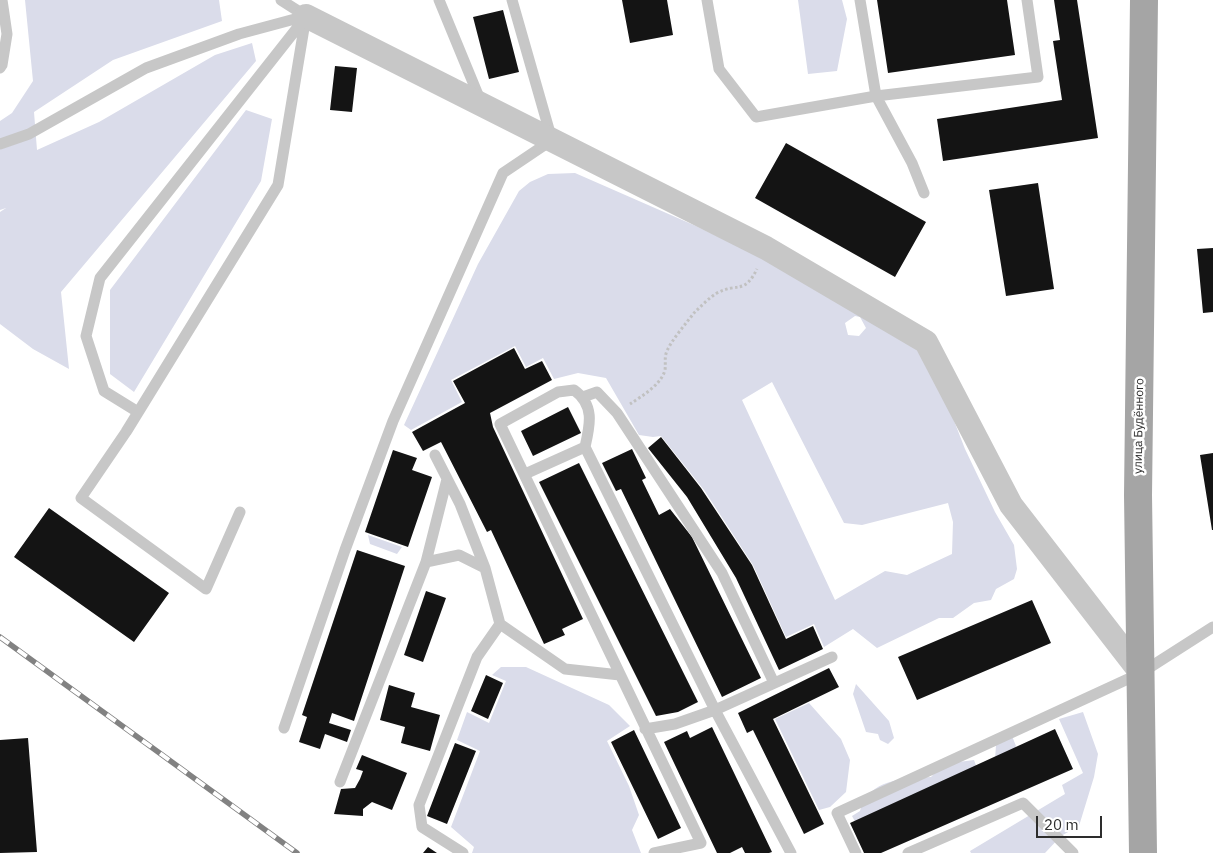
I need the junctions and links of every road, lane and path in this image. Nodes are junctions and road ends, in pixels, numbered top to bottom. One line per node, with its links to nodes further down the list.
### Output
1 (2, 0): 10 (lane)
2 (281, 0): 9 (lane)
3 (438, 0): 12 (lane)
4 (512, 0): 13 (lane)
5 (707, 0): 11 (lane)
6 (860, 0): 11 (lane)
7 (1027, 0): 11 (lane)
8 (1144, 0): 30 (main road, улица Будённого)
9 (306, 16): 12 (street); 14 (lane); 18 (lane); 18 (lane)
10 (0, 68)
11 (876, 96): 15 (lane)
12 (482, 106): 13 (street)
13 (552, 140): 16 (street); 34 (lane)
14 (0, 144)
15 (924, 194)
16 (766, 248): 19 (path); 30 (street)
17 (584, 397): 19 (lane); 20 (lane); 22 (lane)
18 (138, 412): 24 (lane)
19 (616, 413): 32 (lane)
20 (585, 447): 22 (lane); 33 (lane)
21 (435, 455): 23 (lane)
22 (525, 474): 31 (lane)
23 (447, 479): 25 (lane); 26 (lane)
24 (240, 512)
25 (426, 562): 26 (lane); 36 (lane)
26 (485, 568): 27 (lane)
27 (500, 624): 31 (lane); 38 (lane)
28 (1213, 627): 30 (lane)
29 (832, 658): 32 (lane)
30 (1141, 672): 42 (lane); 45 (main road, улица Будённого)
31 (620, 675): 35 (lane)
32 (774, 683): 33 (lane)
33 (715, 710): 35 (lane); 41 (lane)
34 (284, 728)
35 (645, 729): 37 (lane)
36 (340, 782)
37 (701, 843): 39 (lane); 40 (lane)
38 (463, 853)
39 (654, 853)
40 (708, 853)
41 (791, 853)
42 (856, 853)
43 (908, 853): 44 (lane)
44 (1073, 853)
45 (1141, 853)

